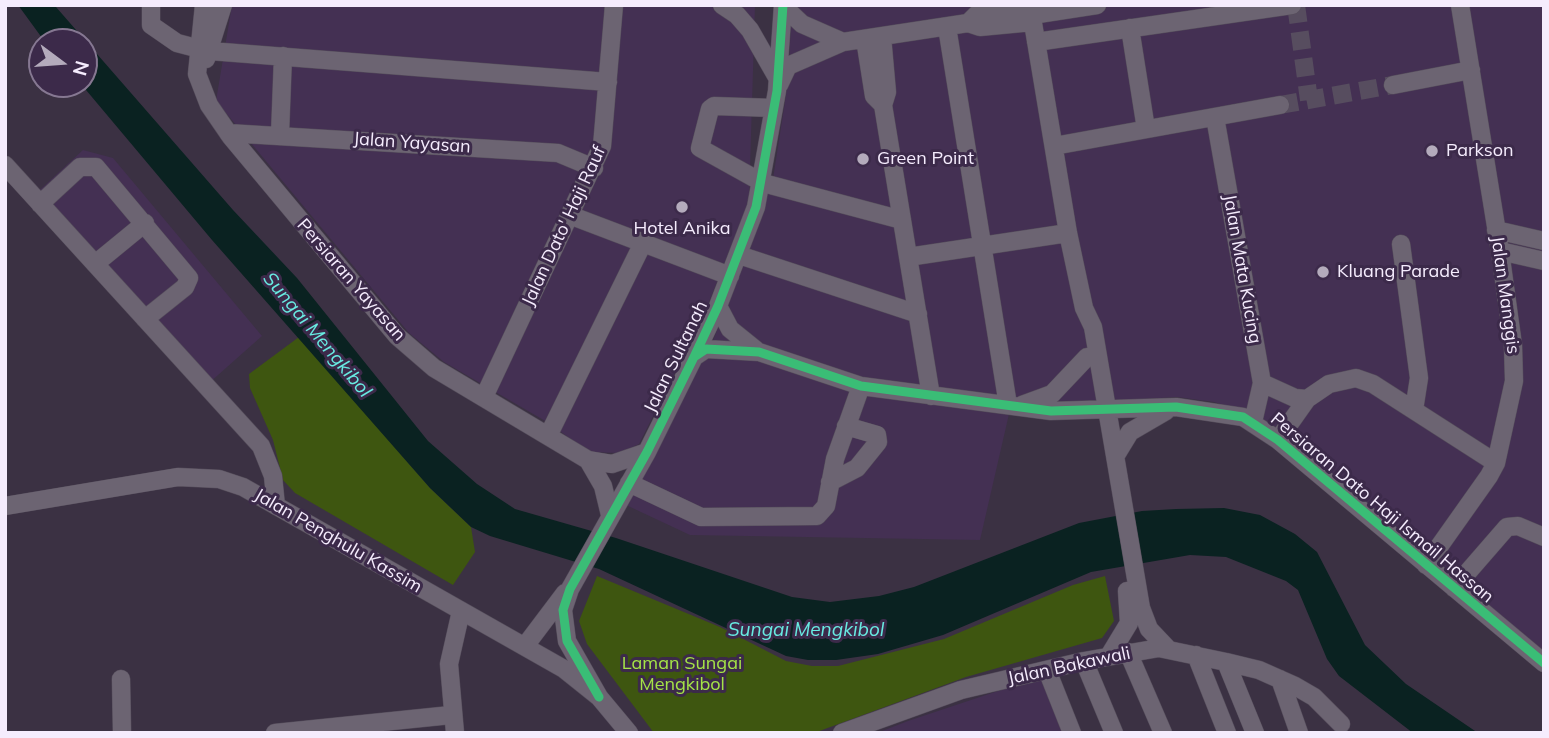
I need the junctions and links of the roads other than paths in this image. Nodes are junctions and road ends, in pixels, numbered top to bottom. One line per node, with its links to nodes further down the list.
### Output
1 (151, 5): 16 (street)
2 (204, 5): 16 (street, Persiaran Yayasan)
3 (223, 5): 16 (street, Persiaran Yayasan)
4 (614, 5): 19 (street, Jalan Dato' Haji Rauf)
5 (722, 5): 21 (street)
6 (1097, 5): 10 (street)
7 (1292, 5): 12 (street)
8 (1461, 5): 18 (street, Jalan Manggis)
9 (783, 6): 14 (street); 21 (street, Jalan Sultanah)
10 (1031, 12): 11 (street); 15 (street)
11 (947, 27): 13 (street); 40 (street)
12 (1130, 28): 15 (street); 24 (street)
13 (874, 38): 14 (street); 33 (street)
14 (843, 42): 21 (street)
15 (1036, 42): 27 (street)
16 (205, 50): 17 (street); 25 (street, Persiaran Yayasan)
17 (284, 56): 19 (street); 26 (street)
18 (1471, 70): 20 (street); 35 (street, Jalan Manggis)
19 (608, 82): 29 (street, Jalan Dato' Haji Rauf)
20 (1393, 85)
21 (776, 93): 30 (street, Jalan Sultanah); 30 (street)
22 (1280, 105): 23 (street)
23 (1215, 117): 24 (street); 54 (street, Jalan Mata Kucing)
24 (1146, 129): 27 (street)
25 (228, 133): 26 (street, Jalan Yayasan); 57 (street, Persiaran Yayasan)
26 (280, 134): 29 (street, Jalan Yayasan)
27 (1054, 146): 36 (street)
28 (5, 165): 31 (street)
29 (594, 168): 32 (street, Jalan Dato' Haji Rauf)
30 (762, 183): 33 (street); 42 (street, Jalan Sultanah)
31 (40, 204): 34 (street); 45 (street)
32 (572, 216): 37 (street); 57 (street, Jalan Dato' Haji Rauf)
33 (902, 220): 43 (street)
34 (145, 223): 45 (street); 50 (street)
35 (1496, 230): 38 (street); 41 (street, Jalan Manggis)
36 (1068, 233): 40 (street); 48 (street)
37 (644, 241): 46 (street); 65 (street)
38 (1544, 241)
39 (1401, 244): 62 (street)
40 (981, 248): 43 (street); 59 (street)
41 (1500, 251): 44 (street); 70 (street, Jalan Manggis)
42 (739, 254): 46 (street, Jalan Sultanah); 49 (street)
43 (908, 257): 49 (street)
44 (1544, 261)
45 (95, 264): 50 (street)
46 (730, 276): 47 (street, Jalan Sultanah)
47 (718, 306): 51 (street); 52 (street, Jalan Sultanah)
48 (1084, 308): 53 (street); 61 (street)
49 (918, 314): 56 (street)
50 (145, 319): 74 (street)
51 (759, 352): 52 (street); 55 (street, Persiaran Dato Haji Ismail Hassan)
52 (694, 357): 67 (street, Jalan Sultanah)
53 (1087, 357): 59 (street); 61 (street)
54 (1262, 383): 58 (street); 63 (street, Jalan Mata Kucing)
55 (861, 386): 56 (street, Persiaran Dato Haji Ismail Hassan); 64 (street)
56 (931, 396): 59 (street, Persiaran Dato Haji Ismail Hassan)
57 (484, 397): 65 (street, Persiaran Yayasan)
58 (1307, 399): 62 (street); 66 (street)
59 (1013, 406): 61 (street, Persiaran Dato Haji Ismail Hassan)
60 (1176, 407): 61 (street, Persiaran Dato Haji Ismail Hassan); 63 (street, Persiaran Dato Haji Ismail Hassan); 69 (street)
61 (1102, 410): 69 (street)
62 (1414, 410): 70 (street)
63 (1253, 422): 66 (street, Persiaran Dato Haji Ismail Hassan)
64 (846, 426): 71 (street); 71 (street)
65 (549, 434): 68 (street, Persiaran Yayasan)
66 (1278, 440): 77 (street, Persiaran Dato Haji Ismail Hassan)
67 (647, 452): 68 (street); 72 (street, Jalan Sultanah)
68 (588, 460): 75 (street, Persiaran Yayasan)
69 (1113, 462): 80 (street)
70 (1496, 463): 77 (street, Jalan Manggis)
71 (830, 482): 72 (street)
72 (629, 483): 75 (street, Jalan Sultanah)
73 (5, 506): 74 (street, Jalan Penghulu Kassim)
74 (276, 506): 81 (street, Jalan Penghulu Kassim)
75 (610, 515): 79 (street, Jalan Sultanah)
76 (1544, 537): 78 (street)
77 (1426, 565): 78 (street, Persiaran Dato Haji Ismail Hassan)
78 (1454, 588): 89 (street, Persiaran Dato Haji Ismail Hassan)
79 (570, 589): 82 (street, Jalan Sultanah); 93 (street, Jalan Sultanah)
80 (1136, 608): 83 (street); 86 (street)
81 (461, 611): 82 (street, Jalan Penghulu Kassim); 94 (street)
82 (525, 646): 93 (street, Jalan Penghulu Kassim)
83 (1168, 649): 84 (street, Jalan Bakawali); 85 (street, Jalan Bakawali)
84 (1128, 652): 86 (street, Jalan Bakawali); 102 (street)
85 (1196, 655): 88 (street, Jalan Bakawali); 103 (street)
86 (1109, 656): 87 (street, Jalan Bakawali)
87 (1084, 661): 90 (street, Jalan Bakawali); 101 (street)
88 (1226, 662): 92 (street, Jalan Bakawali); 104 (street)
89 (1544, 663)
90 (1047, 670): 99 (street, Jalan Bakawali); 100 (street)
91 (121, 679): 96 (street)
92 (1280, 679): 95 (street, Jalan Bakawali); 105 (street)
93 (599, 697): 98 (street, Jalan Penghulu Kassim)
94 (453, 724): 97 (street)
95 (1341, 724)
96 (122, 733)
97 (275, 733)
98 (629, 733)
99 (842, 733)
100 (1072, 733)
101 (1114, 733)
102 (1163, 733)
103 (1227, 733)
104 (1255, 733)
105 (1299, 733)

